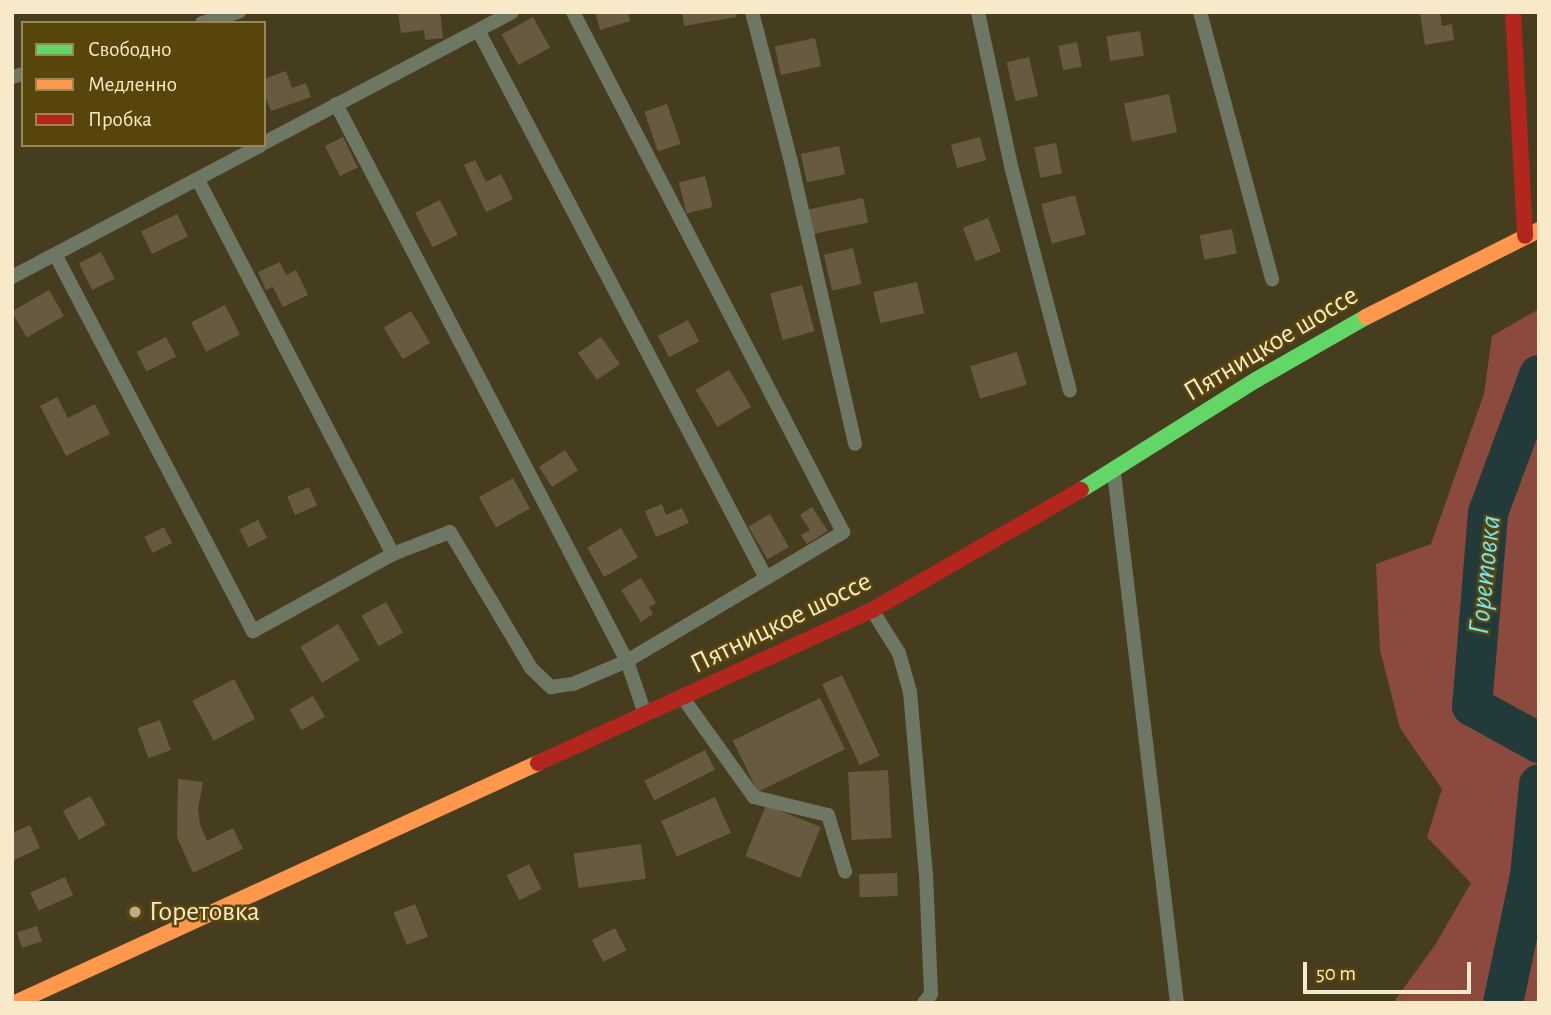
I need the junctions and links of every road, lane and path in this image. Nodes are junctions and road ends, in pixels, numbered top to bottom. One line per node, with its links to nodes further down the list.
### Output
1 (239, 12): 8 (lane)
2 (512, 12): 9 (lane)
3 (573, 12): 22 (lane)
4 (752, 12): 19 (lane)
5 (978, 12): 18 (lane)
6 (1200, 12): 17 (lane)
7 (1513, 12): 14 (main road)
8 (209, 21)
9 (479, 32): 10 (lane); 22 (lane)
10 (336, 103): 11 (lane); 24 (lane)
11 (266, 142)
12 (258, 147): 13 (lane)
13 (198, 180): 15 (lane); 21 (lane)
14 (1532, 233): 20 (main road, Пятницкое шоссе)
15 (56, 256): 16 (lane); 21 (lane)
16 (12, 277)
17 (1272, 279)
18 (1070, 391)
19 (855, 444)
20 (1114, 471): 23 (main road, Пятницкое шоссе); 30 (lane)
21 (393, 554): 24 (lane)
22 (766, 578): 24 (lane)
23 (872, 610): 25 (main road, Пятницкое шоссе); 29 (lane)
24 (627, 661): 26 (lane)
25 (684, 698): 26 (main road, Пятницкое шоссе); 27 (lane)
26 (646, 716): 28 (main road, Пятницкое шоссе)
27 (845, 872)
28 (15, 1003)
29 (924, 1003)
30 (1177, 1003)

